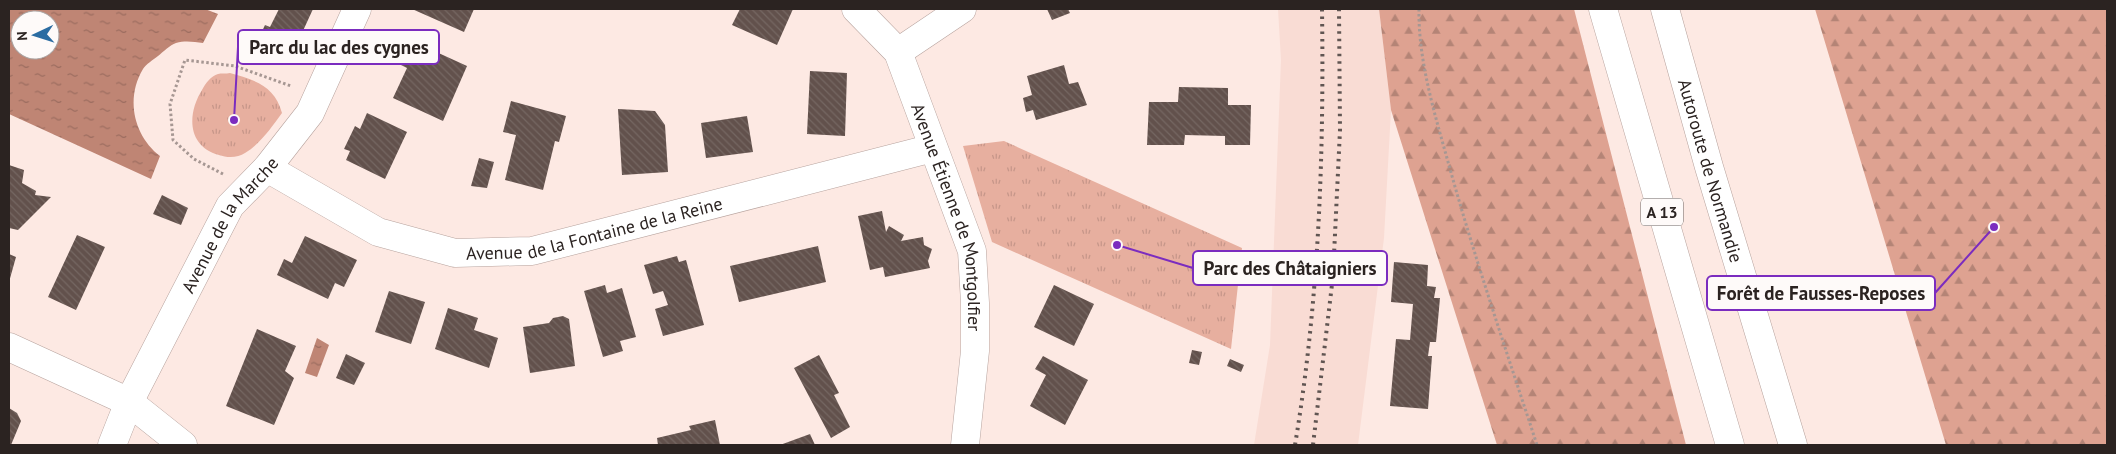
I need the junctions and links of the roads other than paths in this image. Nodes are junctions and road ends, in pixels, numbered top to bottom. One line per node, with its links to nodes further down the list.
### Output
1 (357, 9): 8 (main road, Avenue de la Marche)
2 (856, 9): 6 (main road, Avenue Étienne de Montgolfier)
3 (962, 9): 6 (main road)
4 (1603, 9): 14 (main road, A 13)
5 (1665, 9): 15 (main road, Autoroute de Normandie)
6 (898, 52): 7 (main road, Avenue Étienne de Montgolfier)
7 (933, 148): 8 (main road, Avenue de la Fontaine de la Reine); 13 (main road, Avenue Étienne de Montgolfier)
8 (258, 177): 10 (main road, Avenue de la Marche)
9 (9, 347): 10 (main road)
10 (129, 402): 11 (main road, Avenue de la Marche); 12 (main road)
11 (112, 445)
12 (183, 445)
13 (965, 445)
14 (1730, 445)
15 (1793, 445)

